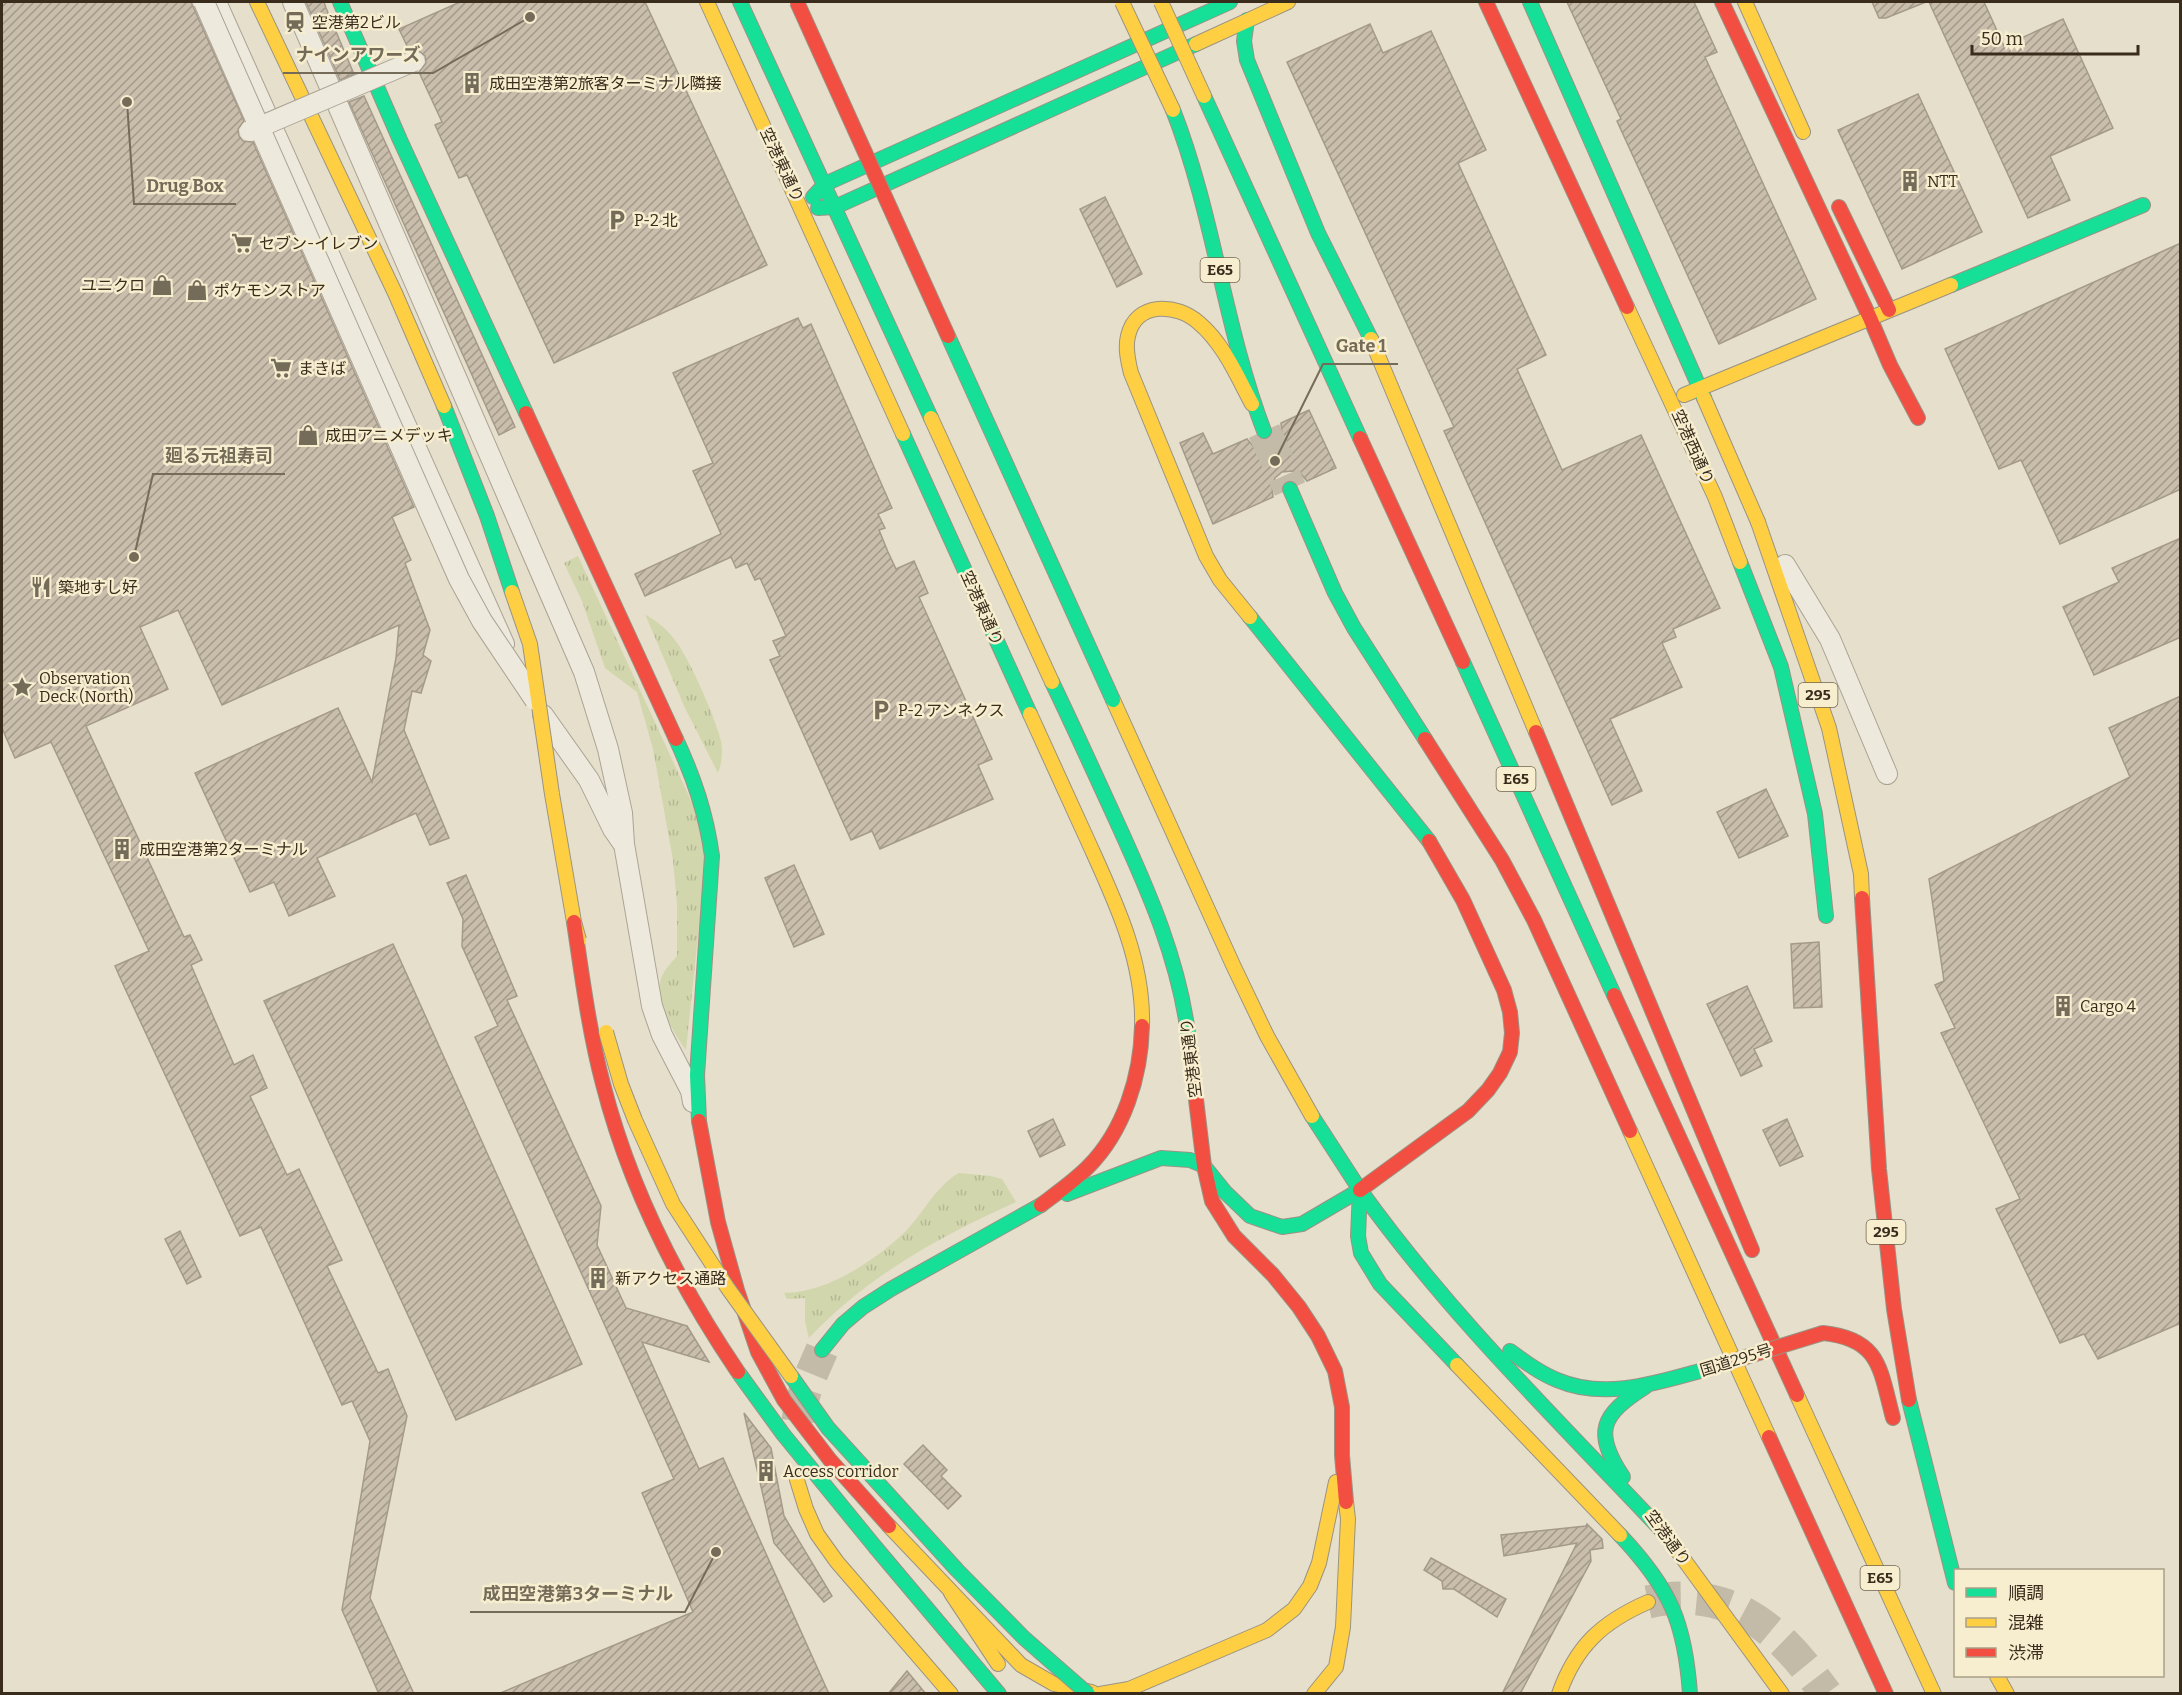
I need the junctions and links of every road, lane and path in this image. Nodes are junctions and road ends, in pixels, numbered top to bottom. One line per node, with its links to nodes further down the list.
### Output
1 (204, 2): 35 (street, bridge)
2 (216, 2): 37 (street)
3 (257, 2): 35 (main road, bridge)
4 (293, 2): 37 (street)
5 (340, 2): 40 (main road)
6 (707, 2): 25 (main road, 空港東通り)
7 (740, 2): 21 (main road, 空港東通り)
8 (797, 2): 42 (main road, bridge)
9 (1122, 2): 30 (main road, E65, bridge)
10 (1161, 2): 50 (main road, E65, bridge)
11 (1230, 2): 21 (main road)
12 (1288, 2): 17 (main road)
13 (1486, 2): 29 (main road, 空港西通り)
14 (1530, 2): 28 (main road, 空港西通り)
15 (1722, 2): 27 (main road)
16 (1745, 2): 20 (main road)
17 (1247, 20): 24 (main road); 44 (main road)
18 (414, 61): 19 (street, bridge)
19 (250, 131)
20 (1811, 148)
21 (825, 184): 24 (main road, 空港東通り); 25 (main road)
22 (1835, 200): 26 (main road)
23 (2143, 206): 26 (main road)
24 (835, 207): 25 (main road); 41 (main road, 空港東通り)
25 (802, 209): 43 (main road, 空港東通り)
26 (1889, 310): 27 (main road)
27 (1870, 318): 28 (main road); 31 (main road)
28 (1699, 388): 29 (main road); 34 (main road, 空港西通り)
29 (1671, 400): 38 (main road, 空港西通り)
30 (1252, 404): 32 (main road, E65); 42 (main road)
31 (1918, 418)
32 (1264, 431)
33 (1290, 489): 68 (main road, E65)
34 (1758, 522): 36 (street); 54 (main road, 295)
35 (540, 708): 39 (main road, bridge)
36 (1887, 774)
37 (624, 844): 40 (street)
38 (1826, 916)
39 (574, 922): 61 (main road, bridge); 62 (main road, bridge)
40 (700, 1131): 56 (main road)
41 (1204, 1166): 42 (main road); 43 (main road); 49 (main road, 空港東通り)
42 (1360, 1190): 47 (main road); 53 (main road); 66 (main road)
43 (1041, 1205): 46 (main road)
44 (1759, 1268)
45 (1785, 1333): 50 (main road)
46 (822, 1350)
47 (1648, 1386): 48 (main road, 国道295号, bridge); 53 (main road, 空港通り)
48 (1898, 1435)
49 (1342, 1455): 63 (main road); 64 (main road)
50 (1827, 1462): 69 (main road, E65)
51 (797, 1480): 60 (main road)
52 (1916, 1485): 55 (main road, 295)
53 (1665, 1534): 67 (main road, 空港通り)
54 (1954, 1579)
55 (1954, 1580)
56 (951, 1593): 58 (main road); 63 (main road)
57 (1648, 1602): 65 (main road)
58 (1003, 1672)
59 (1998, 1677): 70 (main road)
60 (951, 1694)
61 (999, 1694)
62 (1088, 1694)
63 (1099, 1694)
64 (1314, 1694)
65 (1559, 1694)
66 (1690, 1694)
67 (1782, 1694)
68 (1886, 1694)
69 (1934, 1694)
70 (2007, 1694)

